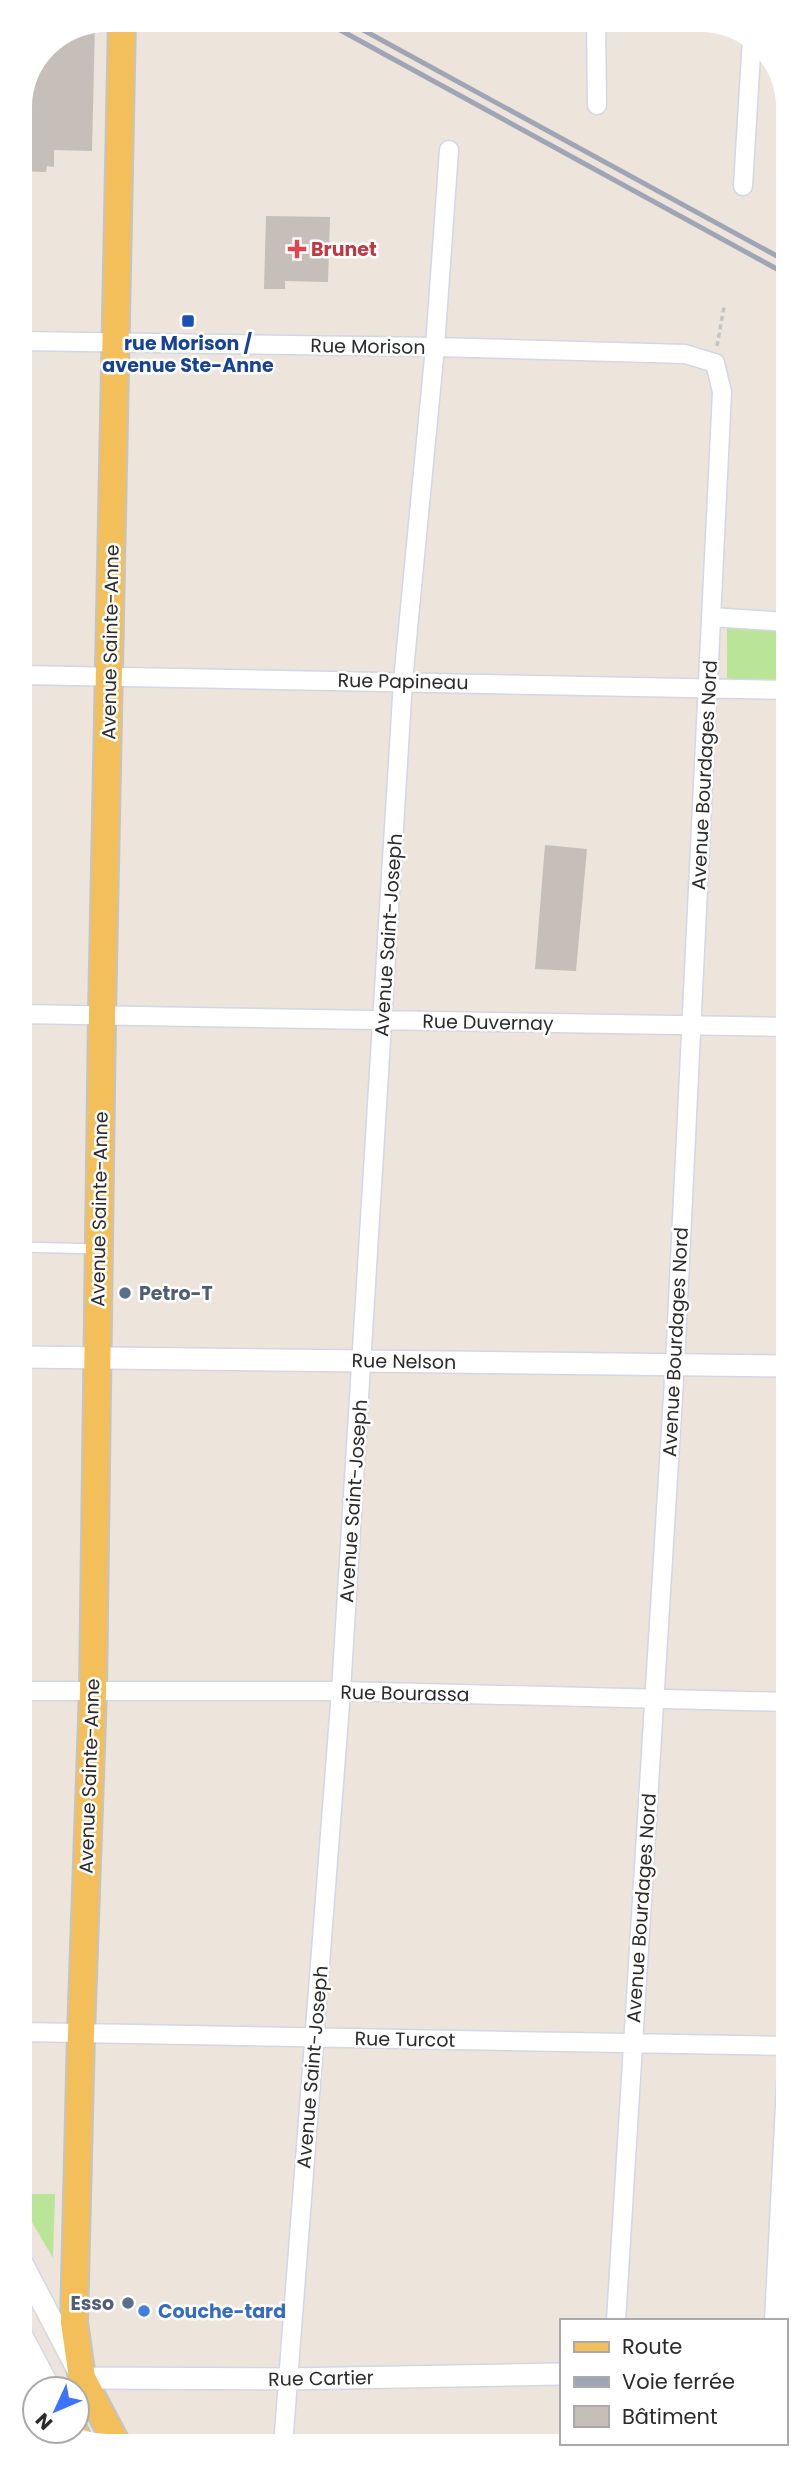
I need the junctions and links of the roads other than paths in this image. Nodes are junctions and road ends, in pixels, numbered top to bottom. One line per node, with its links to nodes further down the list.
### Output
1 (122, 32): 8 (main road, Avenue Sainte-Anne)
2 (596, 32): 4 (street)
3 (751, 50): 6 (street)
4 (597, 106)
5 (449, 150): 9 (street, Avenue Saint-Joseph)
6 (743, 187)
7 (32, 341): 8 (street, Rue Morison)
8 (116, 342): 9 (street, Rue Morison); 14 (main road, Avenue Sainte-Anne)
9 (435, 347): 10 (street, Rue Morison); 15 (street, Avenue Saint-Joseph)
10 (715, 363): 11 (street, Avenue Bourdages Nord)
11 (712, 617): 12 (street); 16 (street, Avenue Bourdages Nord)
12 (776, 621)
13 (32, 675): 14 (street, Rue Papineau)
14 (109, 676): 15 (street, Rue Papineau); 19 (main road, Avenue Sainte-Anne)
15 (403, 681): 16 (street, Rue Papineau); 20 (street, Avenue Saint-Joseph)
16 (709, 688): 17 (street, Rue Papineau); 21 (street, Avenue Bourdages Nord)
17 (776, 690)
18 (32, 1014): 19 (street, Rue Duvernay)
19 (102, 1016): 20 (street, Rue Duvernay); 24 (main road, Avenue Sainte-Anne)
20 (382, 1021): 21 (street, Rue Duvernay); 27 (street, Avenue Saint-Joseph)
21 (692, 1025): 22 (street, Rue Duvernay); 28 (street, Avenue Bourdages Nord)
22 (776, 1027)
23 (32, 1247): 24 (lane)
24 (99, 1249): 26 (main road, Avenue Sainte-Anne)
25 (32, 1357): 26 (street, Rue Nelson)
26 (97, 1358): 27 (street, Rue Nelson); 31 (main road, Avenue Sainte-Anne)
27 (361, 1361): 28 (street, Rue Nelson); 32 (street, Avenue Saint-Joseph)
28 (675, 1364): 29 (street, Rue Nelson); 33 (street, Avenue Bourdages Nord)
29 (776, 1366)
30 (32, 1691): 31 (street, Rue Bourassa)
31 (93, 1691): 32 (street, Rue Bourassa); 36 (main road, Avenue Sainte-Anne)
32 (341, 1691): 33 (street, Rue Bourassa); 37 (street, Avenue Saint-Joseph)
33 (654, 1699): 34 (street, Rue Bourassa); 38 (street, Avenue Bourdages Nord)
34 (776, 1702)
35 (32, 2032): 36 (street, Rue Turcot)
36 (81, 2034): 37 (street, Rue Turcot); 48 (main road, Avenue Sainte-Anne)
37 (315, 2037): 38 (street, Rue Turcot); 49 (street, Avenue Saint-Joseph)
38 (633, 2043): 39 (street, Rue Turcot); 42 (street, Avenue Bourdages Nord)
39 (776, 2046)
40 (776, 2282): 43 (street)
41 (32, 2286): 47 (street)
42 (616, 2319)
43 (774, 2319)
44 (32, 2355): 46 (street)
45 (560, 2374): 49 (street, Rue Cartier)
46 (43, 2375)
47 (70, 2375)
48 (74, 2375)
49 (286, 2379): 50 (street, Rue Cartier); 53 (street, Avenue Saint-Joseph)
50 (91, 2384)
51 (91, 2408): 52 (main road, Avenue Sainte-Anne)
52 (109, 2434)
53 (283, 2434)

